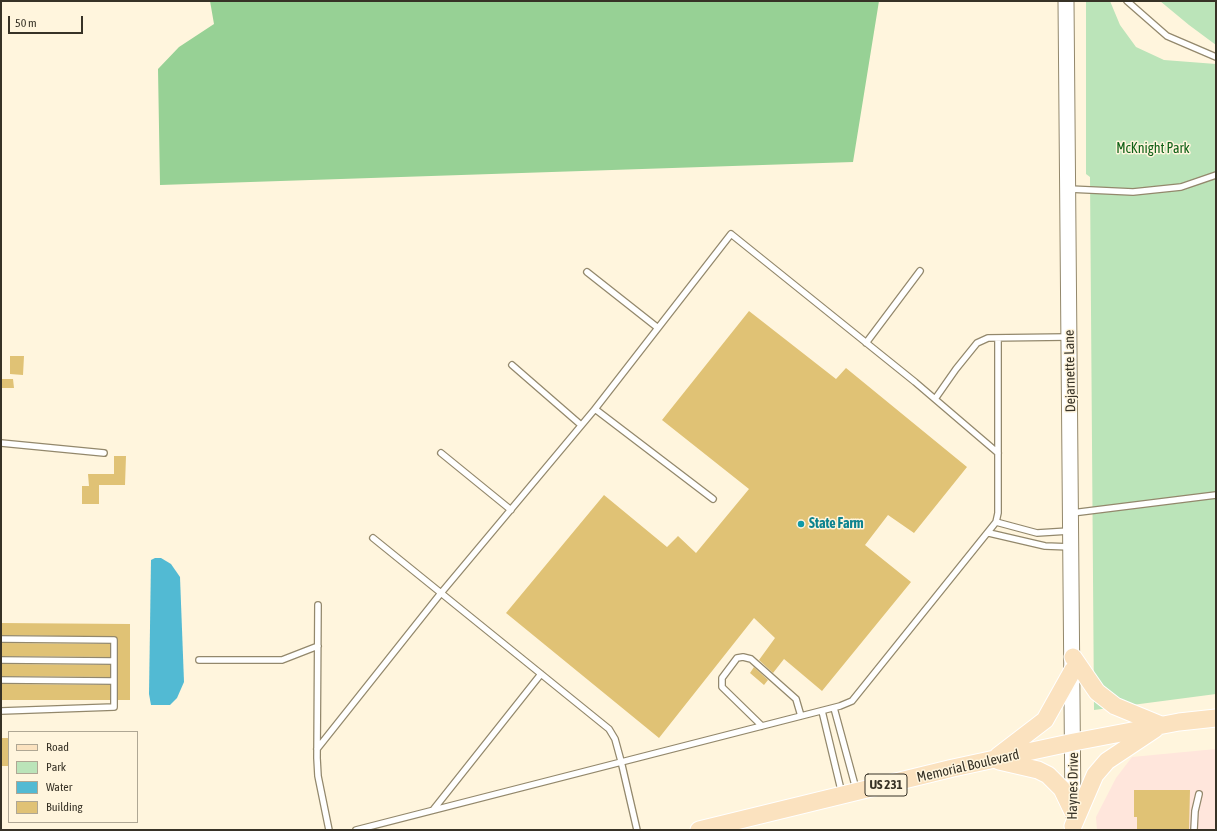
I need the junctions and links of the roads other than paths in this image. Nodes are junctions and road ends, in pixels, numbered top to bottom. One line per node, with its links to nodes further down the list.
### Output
1 (1066, 1): 5 (main road, Dejarnette Lane)
2 (1127, 1): 3 (lane)
3 (1216, 56)
4 (1216, 175): 5 (lane)
5 (1068, 189): 9 (main road, Dejarnette Lane)
6 (920, 271): 11 (lane)
7 (587, 272): 8 (lane)
8 (658, 328): 11 (lane); 14 (lane)
9 (1070, 337): 10 (lane); 23 (main road, Dejarnette Lane)
10 (998, 339): 13 (lane); 19 (lane)
11 (866, 343): 13 (lane)
12 (512, 365): 15 (lane)
13 (935, 399): 19 (lane)
14 (595, 408): 15 (lane); 21 (lane)
15 (581, 425): 22 (lane)
16 (1, 443): 17 (lane)
17 (104, 453)
18 (441, 453): 22 (lane)
19 (998, 453): 24 (lane)
20 (1216, 495): 23 (lane)
21 (713, 499)
22 (511, 510): 29 (lane)
23 (1071, 513): 25 (main road, Dejarnette Lane)
24 (996, 522): 25 (lane); 26 (lane)
25 (1072, 531): 28 (main road, Dejarnette Lane)
26 (989, 533): 28 (lane); 40 (lane)
27 (373, 538): 29 (lane)
28 (1072, 547): 36 (main road, Dejarnette Lane)
29 (441, 593): 37 (lane); 48 (lane)
30 (318, 605): 32 (lane)
31 (1, 639): 35 (lane)
32 (318, 646): 34 (lane); 48 (lane)
33 (1, 660): 35 (lane)
34 (199, 660)
35 (114, 661): 39 (lane)
36 (1073, 664): 45 (main road); 47 (main road, Dejarnette Lane); 49 (main road)
37 (541, 674): 50 (lane); 53 (lane)
38 (1, 680): 39 (lane)
39 (114, 681): 41 (lane)
40 (834, 708): 42 (lane); 51 (lane)
41 (1, 711)
42 (822, 711): 43 (lane); 51 (lane)
43 (801, 716): 46 (lane); 46 (lane)
44 (1216, 718): 45 (main road, Memorial Boulevard / US 231)
45 (1161, 725): 47 (main road, Memorial Boulevard / US 231); 54 (main road)
46 (762, 726): 50 (lane)
47 (1074, 742): 49 (main road, Memorial Boulevard / US 231); 54 (main road, Haynes Drive)
48 (317, 749): 55 (lane)
49 (993, 760): 51 (main road, Memorial Boulevard / US 231); 54 (main road)
50 (621, 761): 53 (lane); 57 (lane)
51 (850, 793): 58 (main road, Memorial Boulevard / US 231)
52 (1199, 794): 59 (lane)
53 (432, 810): 56 (lane)
54 (1073, 823)
55 (329, 830)
56 (356, 830)
57 (637, 830)
58 (699, 830)
59 (1194, 830)

